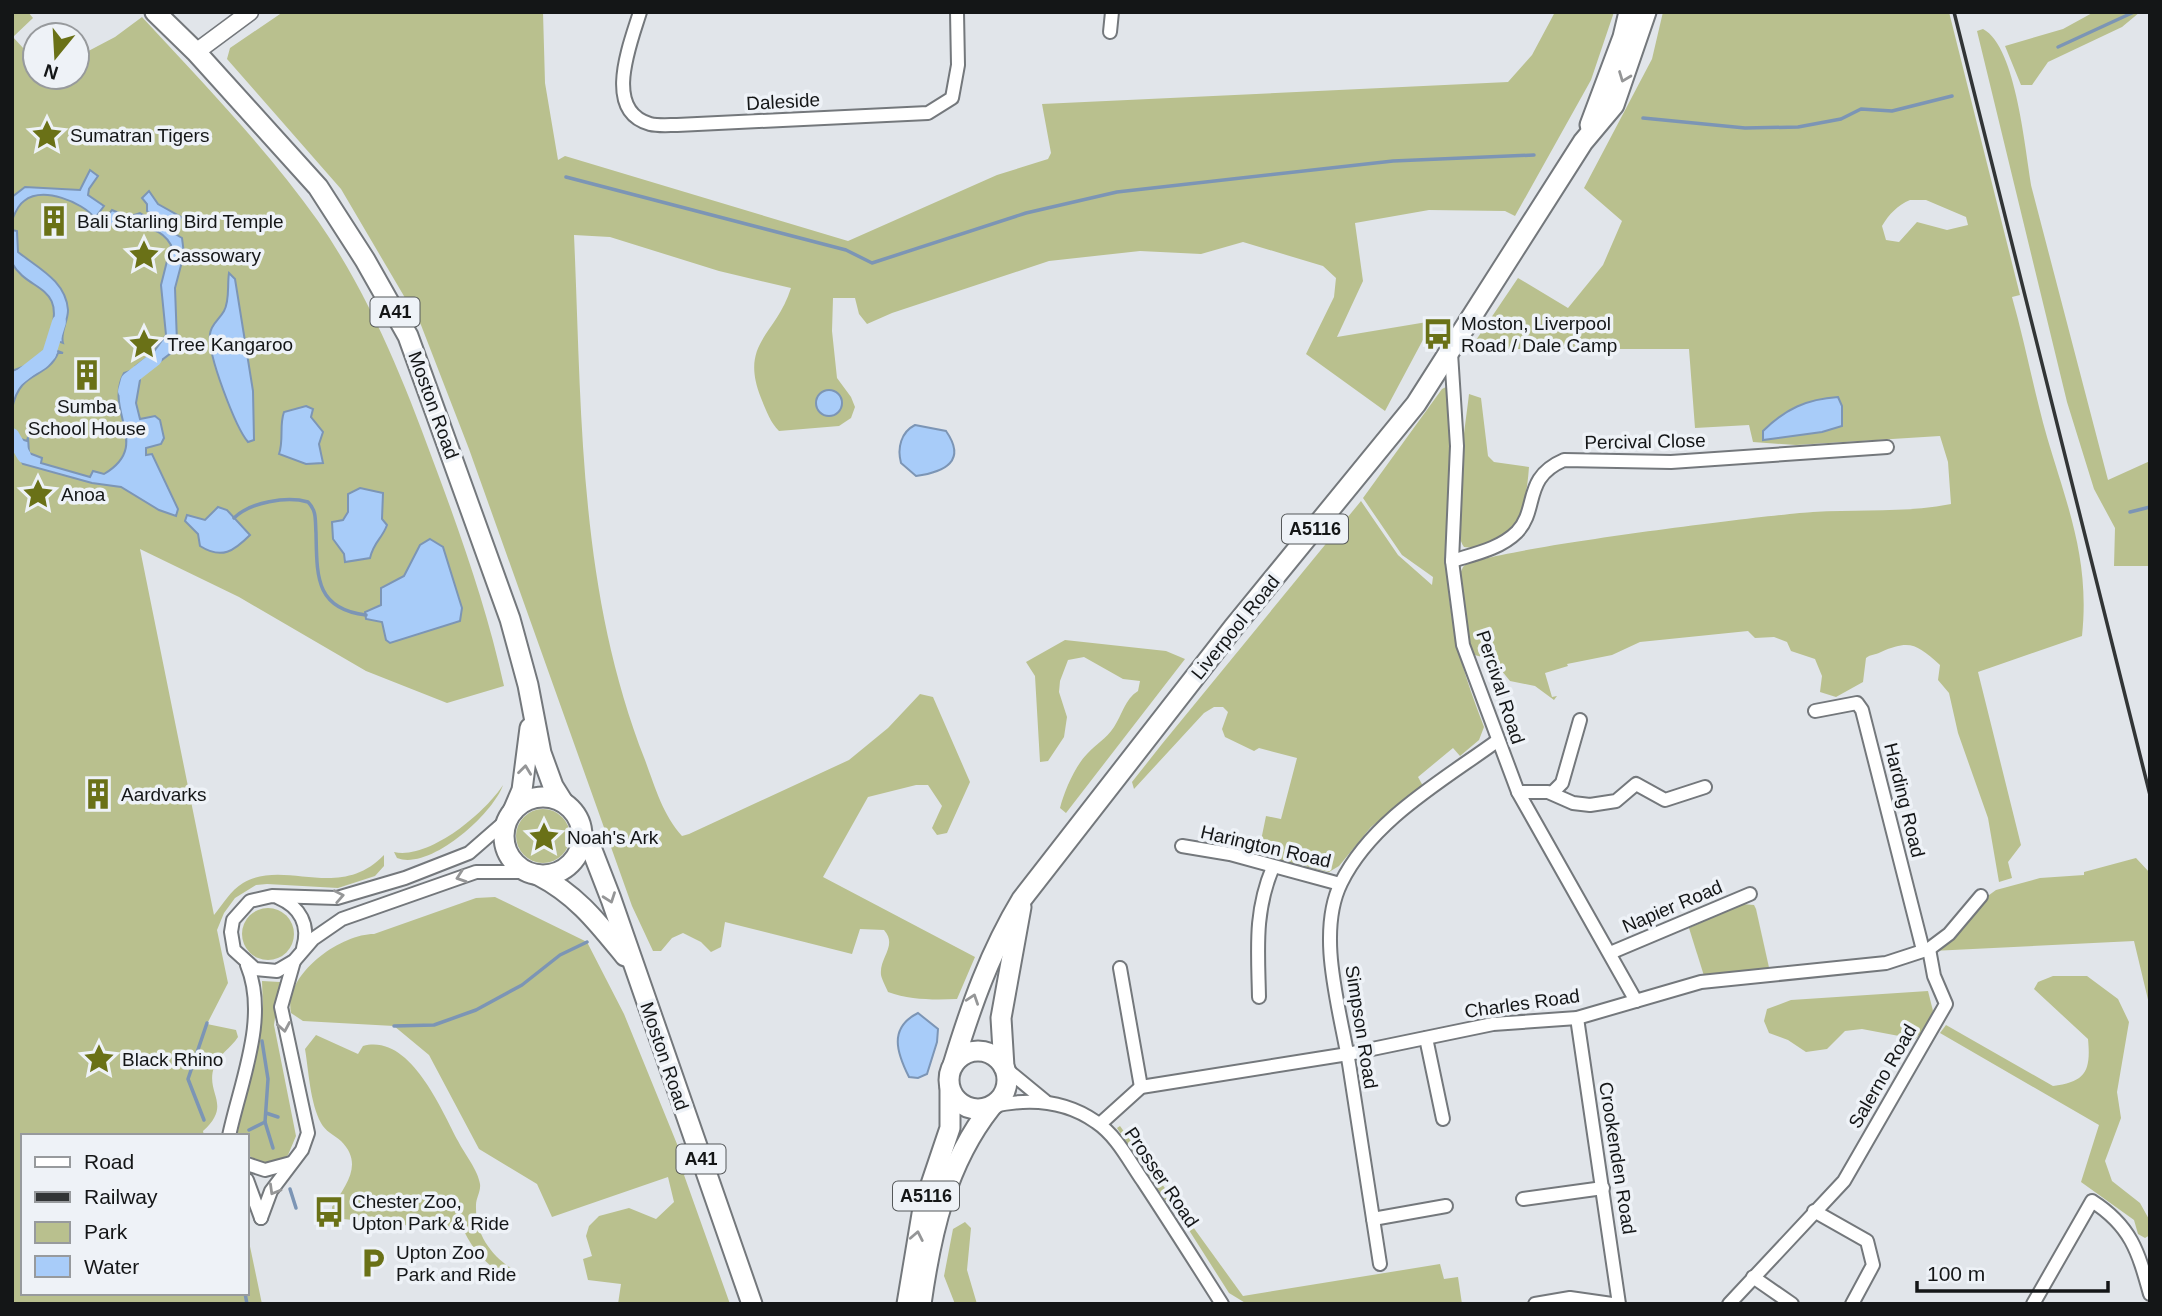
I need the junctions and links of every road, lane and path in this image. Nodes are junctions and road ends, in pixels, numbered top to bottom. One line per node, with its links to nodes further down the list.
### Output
1 (155, 12): 9 (highway, Moston Road / A41)
2 (250, 12): 9 (street)
3 (640, 12): 4 (street, Daleside)
4 (957, 12)
5 (1112, 12): 8 (street)
6 (1629, 12): 10 (highway, Liverpool Road / A5116)
7 (1646, 12): 10 (highway, Liverpool Road / A5116, one-way to 10)
8 (1110, 32)
9 (196, 52): 14 (highway, Moston Road / A41)
10 (1583, 142): 11 (highway, Liverpool Road / A5116)
11 (1451, 353): 13 (street, Percival Road); 33 (highway, Liverpool Road / A5116)
12 (1887, 447): 13 (street, Percival Close)
13 (1452, 561): 17 (street, Percival Road)
14 (532, 707): 23 (highway, Moston Road / A41); 24 (highway, Moston Road / A41, one-way to 14)
15 (1815, 711): 34 (street, Harding Road)
16 (1580, 720): 21 (street)
17 (1497, 741): 20 (street, Percival Road); 29 (street, Simpson Road)
18 (1623, 779): 22 (street)
19 (1705, 787): 22 (street)
20 (1518, 792): 21 (street); 35 (street, Percival Road)
21 (1552, 793): 22 (street)
22 (1627, 795)
23 (563, 802): 24 (highway); 25 (highway)
24 (510, 815): 28 (highway); 32 (street, one-way to 24)
25 (583, 836): 28 (highway); 38 (highway, Moston Road / A41, one-way to 38)
26 (1182, 846): 27 (street, Harington Road)
27 (1273, 867): 29 (street, Harington Road); 40 (street)
28 (533, 874): 36 (street, one-way to 36); 38 (highway, Moston Road / A41)
29 (1340, 884): 44 (street, Simpson Road)
30 (1750, 894): 35 (street, Napier Road)
31 (1981, 896): 34 (street, Charles Road)
32 (271, 897): 36 (street); 37 (street)
33 (1022, 899): 45 (highway, Liverpool Road / A5116, one-way to 33); 46 (highway, Liverpool Road / A5116)
34 (1926, 950): 41 (street, Charles Road); 60 (street, Salerno Road)
35 (1610, 953): 41 (street, Percival Road)
36 (298, 957): 37 (street); 54 (street, one-way to 54)
37 (247, 965): 53 (street)
38 (634, 967): 65 (highway, Moston Road / A41)
39 (1120, 968): 47 (street)
40 (1259, 997)
41 (1636, 1001): 42 (street, Charles Road)
42 (1577, 1018): 43 (street, Charles Road); 57 (street, Crookenden Road)
43 (1426, 1038): 44 (street, Charles Road); 51 (street)
44 (1348, 1054): 47 (street, Charles Road); 61 (street, Simpson Road)
45 (953, 1065): 46 (highway); 48 (highway, A5116)
46 (1005, 1067): 49 (street, Prosser Road); 50 (highway, A5116)
47 (1141, 1087): 52 (street)
48 (950, 1090): 50 (highway); 66 (highway, A5116, one-way to 48)
49 (1045, 1101): 50 (street, Prosser Road); 52 (street, Prosser Road)
50 (992, 1106): 67 (highway, A5116)
51 (1443, 1119)
52 (1100, 1124): 68 (street, Prosser Road)
53 (229, 1134)
54 (291, 1163): 55 (street); 56 (street, one-way to 56)
55 (248, 1164)
56 (248, 1183)
57 (1604, 1188): 58 (street); 71 (street, Crookenden Road)
58 (1523, 1199)
59 (1446, 1206): 61 (street)
60 (1814, 1211): 63 (street, Salerno Road); 74 (street)
61 (1373, 1219): 62 (street, Simpson Road)
62 (1380, 1264)
63 (1753, 1277): 72 (street, Salerno Road); 73 (street)
64 (2150, 1294): 75 (street)
65 (752, 1304)
66 (907, 1304)
67 (921, 1304)
68 (1222, 1304)
69 (1535, 1304): 70 (street)
70 (1612, 1304)
71 (1619, 1304)
72 (1729, 1304)
73 (1792, 1304)
74 (1852, 1304)
75 (2033, 1304)

